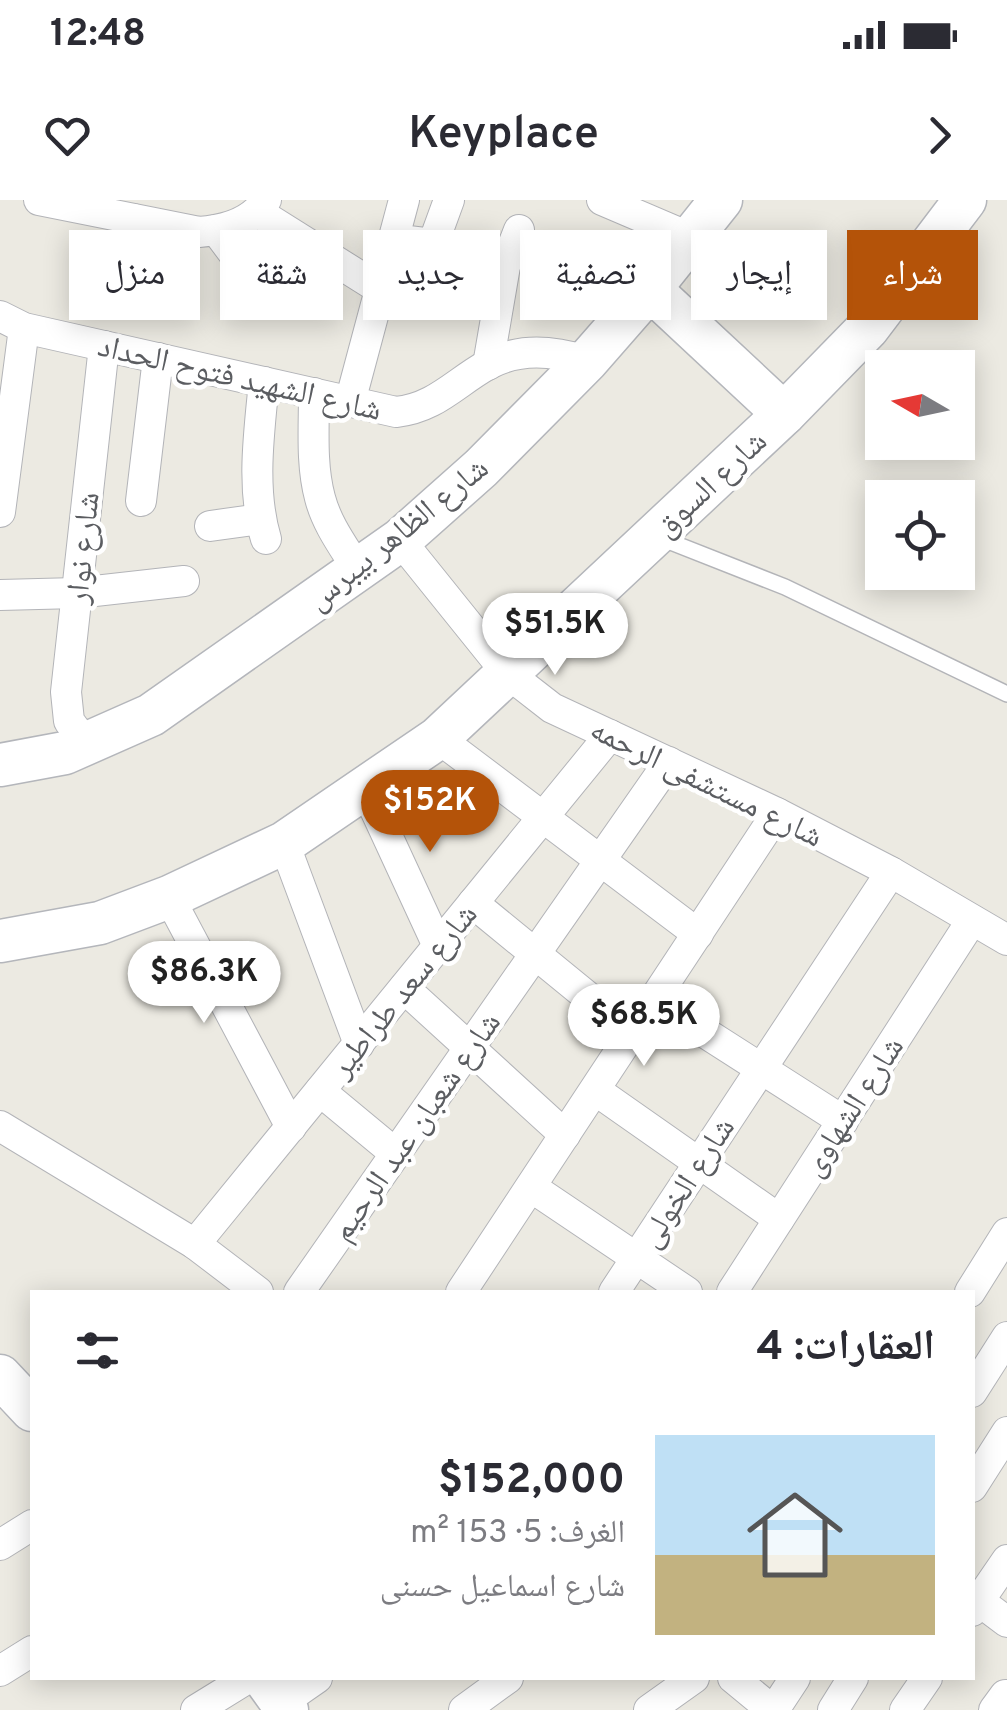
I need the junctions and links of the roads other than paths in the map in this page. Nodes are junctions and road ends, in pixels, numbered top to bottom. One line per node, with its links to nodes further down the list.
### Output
1 (404, 200): 11 (street)
2 (449, 200): 12 (street)
3 (602, 200): 14 (street)
4 (656, 200): 14 (street)
5 (721, 200): 14 (main road, شارع الظاهر بيبرس)
6 (965, 200): 29 (main road, شارع السوق)
7 (55, 202): 9 (street)
8 (263, 206): 10 (street); 17 (street)
9 (148, 214): 10 (street)
10 (216, 230): 15 (street)
11 (396, 230)
12 (438, 230)
13 (519, 230): 25 (street)
14 (682, 234): 16 (main road, شارع الظاهر بيبرس)
15 (220, 235)
16 (671, 253)
17 (363, 267)
18 (671, 309): 29 (main road)
19 (371, 320): 28 (street)
20 (623, 320): 24 (main road, شارع الظاهر بيبرس)
21 (12, 322): 22 (street, شارع الشهيد فتوح الحداد); 31 (street)
22 (104, 346): 23 (street, شارع الشهيد فتوح الحداد); 37 (street, شارع نوار)
23 (158, 358): 26 (street, شارع الشهيد فتوح الحداد); 30 (street)
24 (587, 361): 25 (street, شارع الشهيد فتوح الحداد); 34 (main road, شارع الظاهر بيبرس)
25 (488, 365): 28 (street, شارع الشهيد فتوح الحداد)
26 (264, 382): 27 (street, شارع الشهيد فتوح الحداد); 32 (street)
27 (314, 393): 28 (street, شارع الشهيد فتوح الحداد); 35 (street)
28 (350, 402)
29 (784, 414): 33 (main road, شارع السوق)
30 (140, 502)
31 (0, 512)
32 (210, 526)
33 (654, 535): 39 (main road, شارع السوق); 40 (lane)
34 (400, 540): 35 (main road, شارع الظاهر بيبرس); 39 (street, شارع مستشفى الرحمه)
35 (358, 570): 43 (main road, شارع الظاهر بيبرس)
36 (184, 581): 37 (street)
37 (77, 594): 38 (street); 43 (street, شارع نوار)
38 (0, 595)
39 (507, 674): 41 (street, شارع مستشفى الرحمه); 42 (main road, شارع السوق)
40 (1007, 694)
41 (610, 735): 44 (street, شارع مستشفى الرحمه); 48 (street, شارع سعد طراطير)
42 (438, 738): 46 (main road, شارع السوق); 48 (street)
43 (86, 744): 45 (main road, شارع الظاهر بيبرس)
44 (669, 762): 47 (street, شارع مستشفى الرحمه); 50 (street, شارع شعبان عبد الرحيم)
45 (0, 764)
46 (366, 790): 49 (main road, شارع السوق); 58 (street)
47 (778, 813): 51 (street, شارع مستشفى الرحمه); 55 (street)
48 (544, 817): 50 (street); 53 (street, شارع سعد طراطير)
49 (284, 843): 52 (main road, شارع السوق); 63 (street)
50 (600, 860): 55 (street); 59 (street, شارع شعبان عبد الرحيم)
51 (891, 872): 54 (street, شارع مستشفى الرحمه); 65 (street, شارع الخولى)
52 (169, 897): 57 (main road, شارع السوق); 70 (street)
53 (474, 903): 58 (street, شارع سعد طراطير); 59 (street)
54 (972, 920): 56 (street, شارع مستشفى الرحمه); 68 (street, شارع الشهاوى)
55 (698, 934): 61 (street)
56 (1007, 940)
57 (0, 942)
58 (438, 946): 60 (street, شارع سعد طراطير)
59 (535, 954): 62 (street); 64 (street, شارع شعبان عبد الرحيم)
60 (404, 988): 63 (street, شارع سعد طراطير); 64 (street)
61 (654, 1000): 62 (street); 65 (street)
62 (632, 1033): 66 (street)
63 (359, 1044): 67 (street, شارع سعد طراطير)
64 (470, 1048): 71 (street); 72 (street, شارع شعبان عبد الرحيم)
65 (762, 1069): 68 (street); 73 (street, شارع الخولى)
66 (594, 1090): 71 (street); 73 (street)
67 (320, 1091): 70 (street, شارع سعد طراطير); 72 (street)
68 (842, 1120): 75 (street, شارع الشهاوى)
69 (0, 1126): 77 (street)
70 (291, 1127): 77 (street, شارع سعد طراطير)
71 (565, 1135): 74 (street)
72 (396, 1154): 80 (street, شارع شعبان عبد الرحيم)
73 (699, 1163): 75 (street); 78 (street, شارع الخولى)
74 (531, 1187): 78 (street); 81 (street)
75 (779, 1219): 84 (street, شارع الشهاوى)
76 (1007, 1233): 85 (street)
77 (196, 1244): 79 (street)
78 (636, 1258): 82 (street, شارع الخولى); 83 (street)
79 (255, 1290)
80 (300, 1290)
81 (462, 1290)
82 (615, 1290)
83 (684, 1290)
84 (733, 1290)
85 (971, 1290)
86 (992, 1343): 87 (street)
87 (975, 1385)
88 (1007, 1432): 89 (street)
89 (975, 1483)
90 (30, 1526): 91 (street)
91 (0, 1545)
92 (1007, 1560): 93 (street)
93 (976, 1606): 94 (street)
94 (1007, 1622)
95 (30, 1651): 96 (street)
96 (0, 1671)
97 (310, 1680): 104 (street)
98 (505, 1680): 106 (street)
99 (691, 1680): 107 (street)
100 (736, 1680): 108 (street)
101 (793, 1680): 108 (street)
102 (852, 1680): 109 (street)
103 (926, 1680): 110 (street)
104 (270, 1692): 105 (street)
105 (196, 1710)
106 (464, 1710)
107 (649, 1710)
108 (773, 1710)
109 (833, 1710)
110 (905, 1710)

